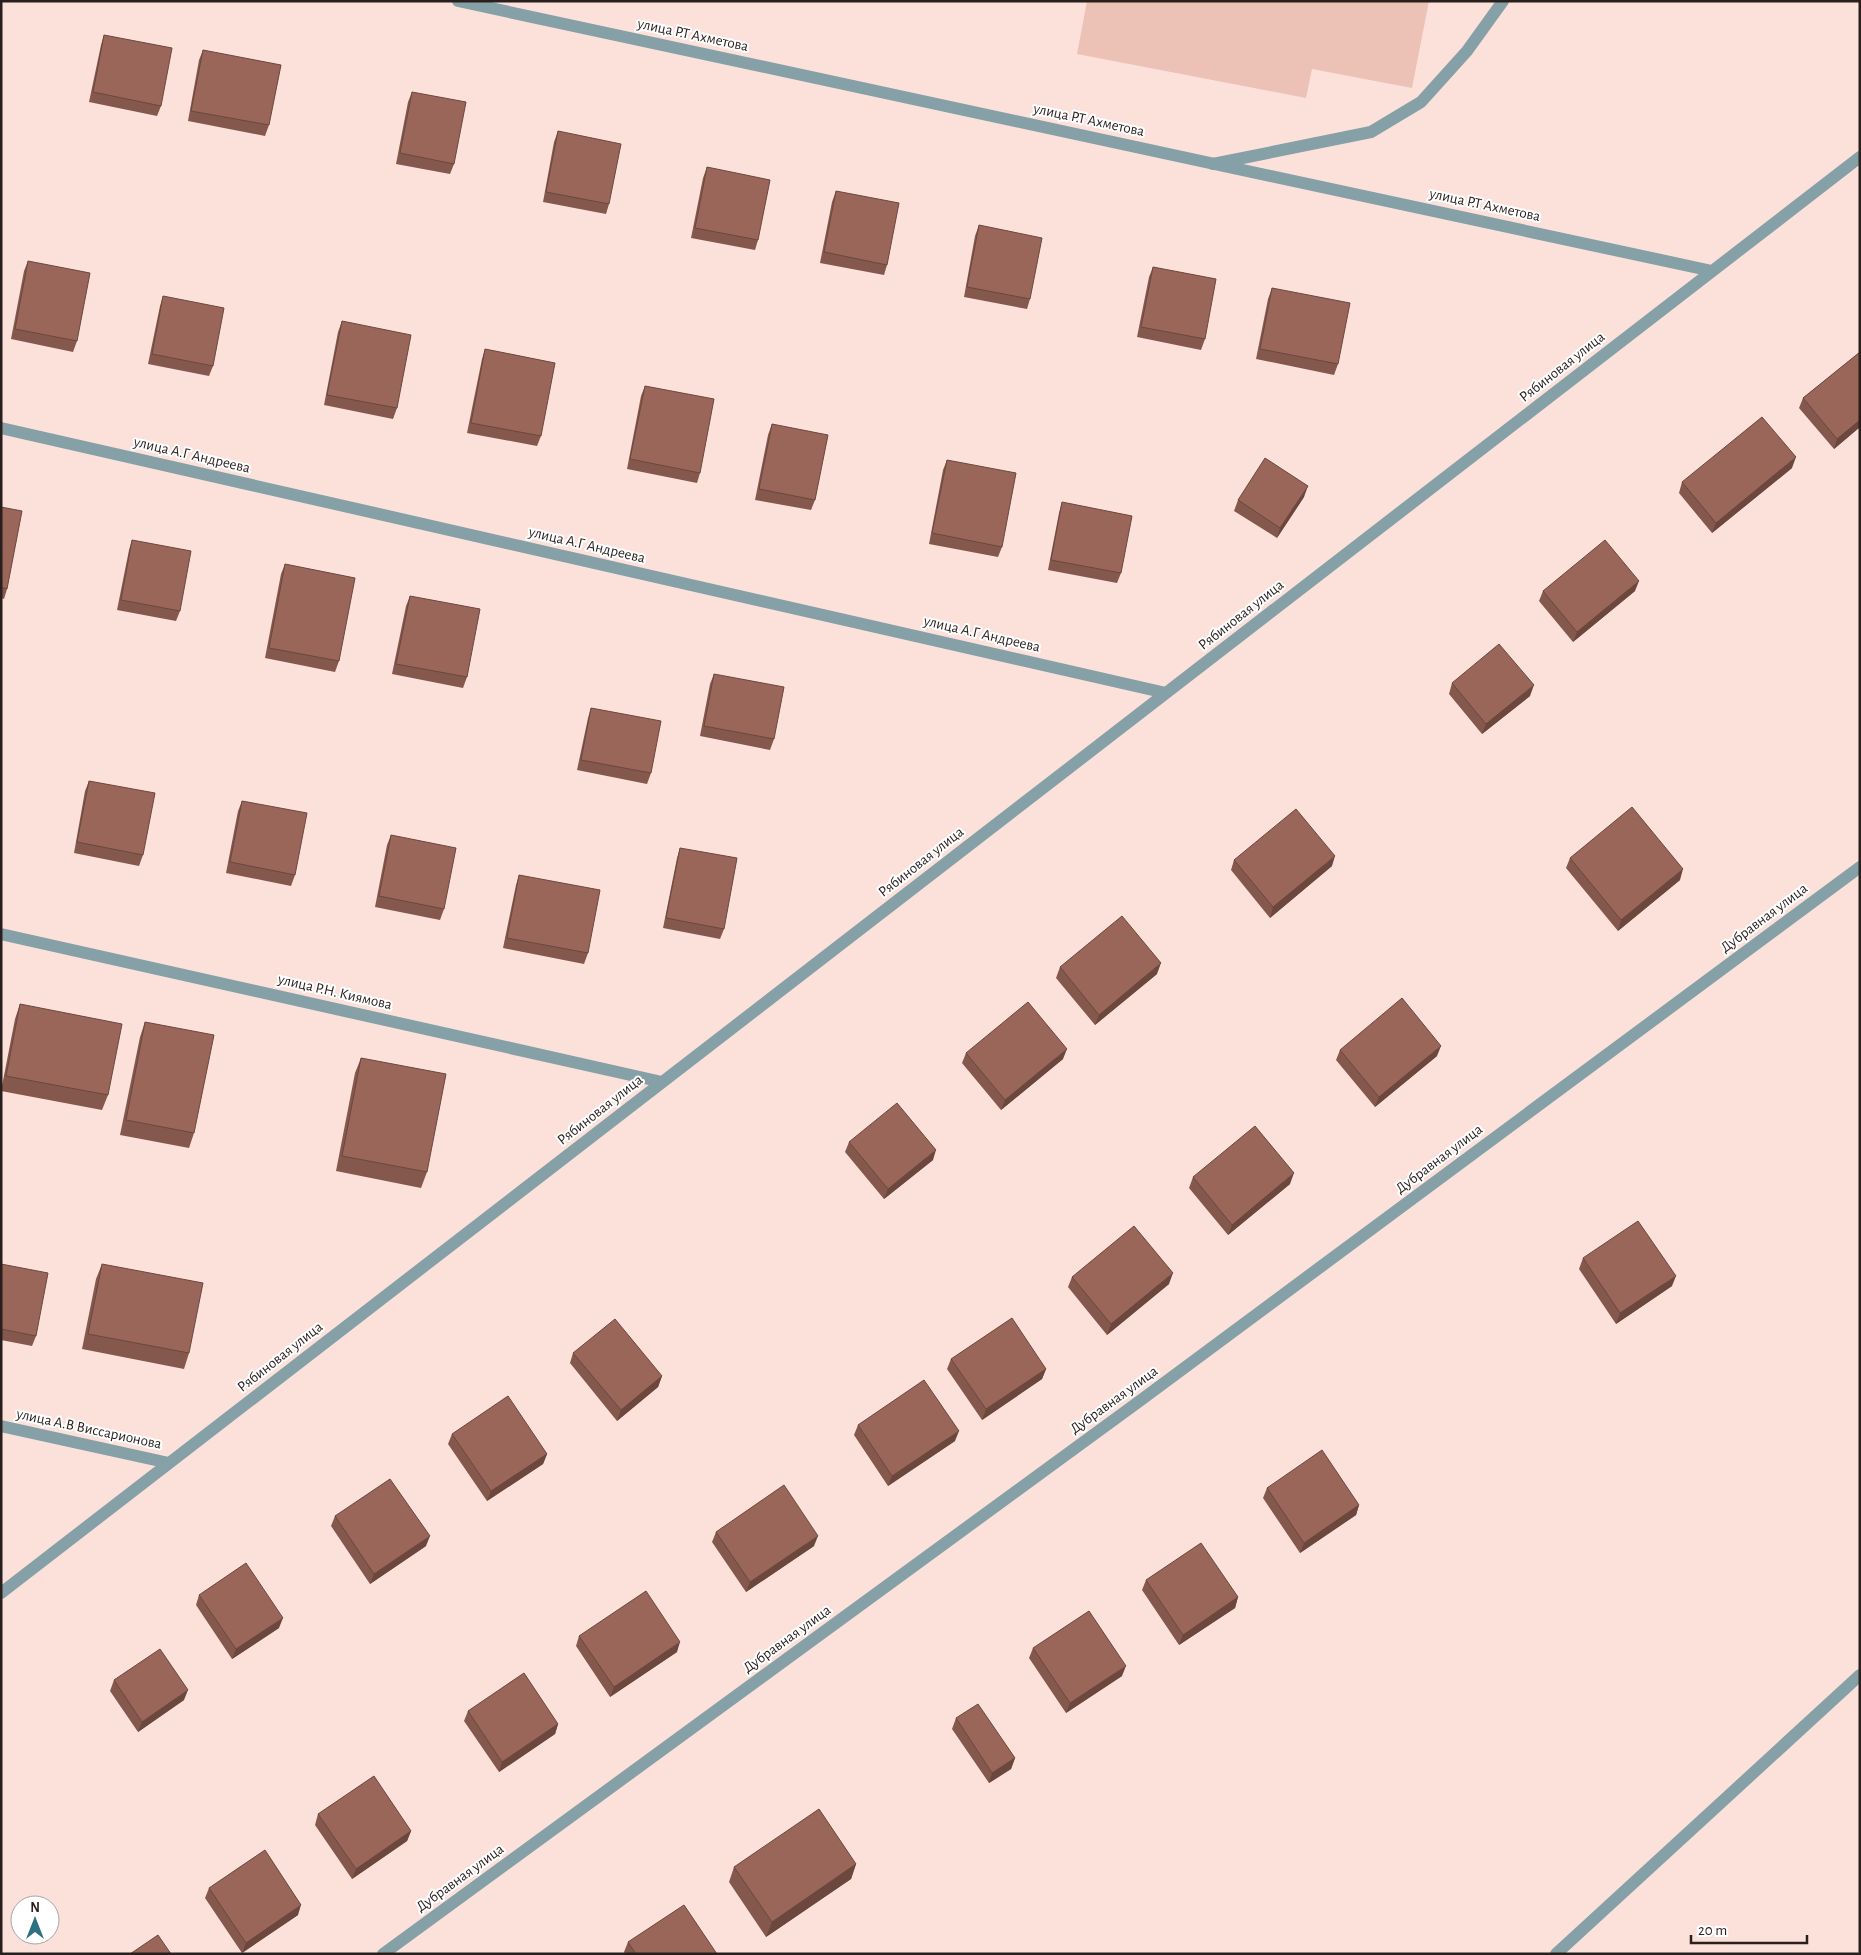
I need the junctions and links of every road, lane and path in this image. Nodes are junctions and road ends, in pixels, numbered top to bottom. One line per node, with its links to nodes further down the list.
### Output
1 (458, 1): 4 (street, улица Р.Т Ахметова)
2 (1504, 1): 4 (street)
3 (1860, 157): 5 (street, Рябиновая улица)
4 (1213, 164): 5 (street, улица Р.Т Ахметова)
5 (1712, 271): 7 (street, Рябиновая улица)
6 (1, 428): 7 (street, улица А.Г Андреева)
7 (1166, 693): 10 (street, Рябиновая улица)
8 (1860, 867): 15 (street, Дубравная улица)
9 (1, 934): 10 (street, улица Р.Н. Киямова)
10 (662, 1082): 12 (street, Рябиновая улица)
11 (1, 1426): 12 (street, улица А.В Виссарионова)
12 (169, 1463): 13 (street, Рябиновая улица)
13 (1, 1593)
14 (1860, 1675): 16 (street)
15 (383, 1954)
16 (1556, 1954)

